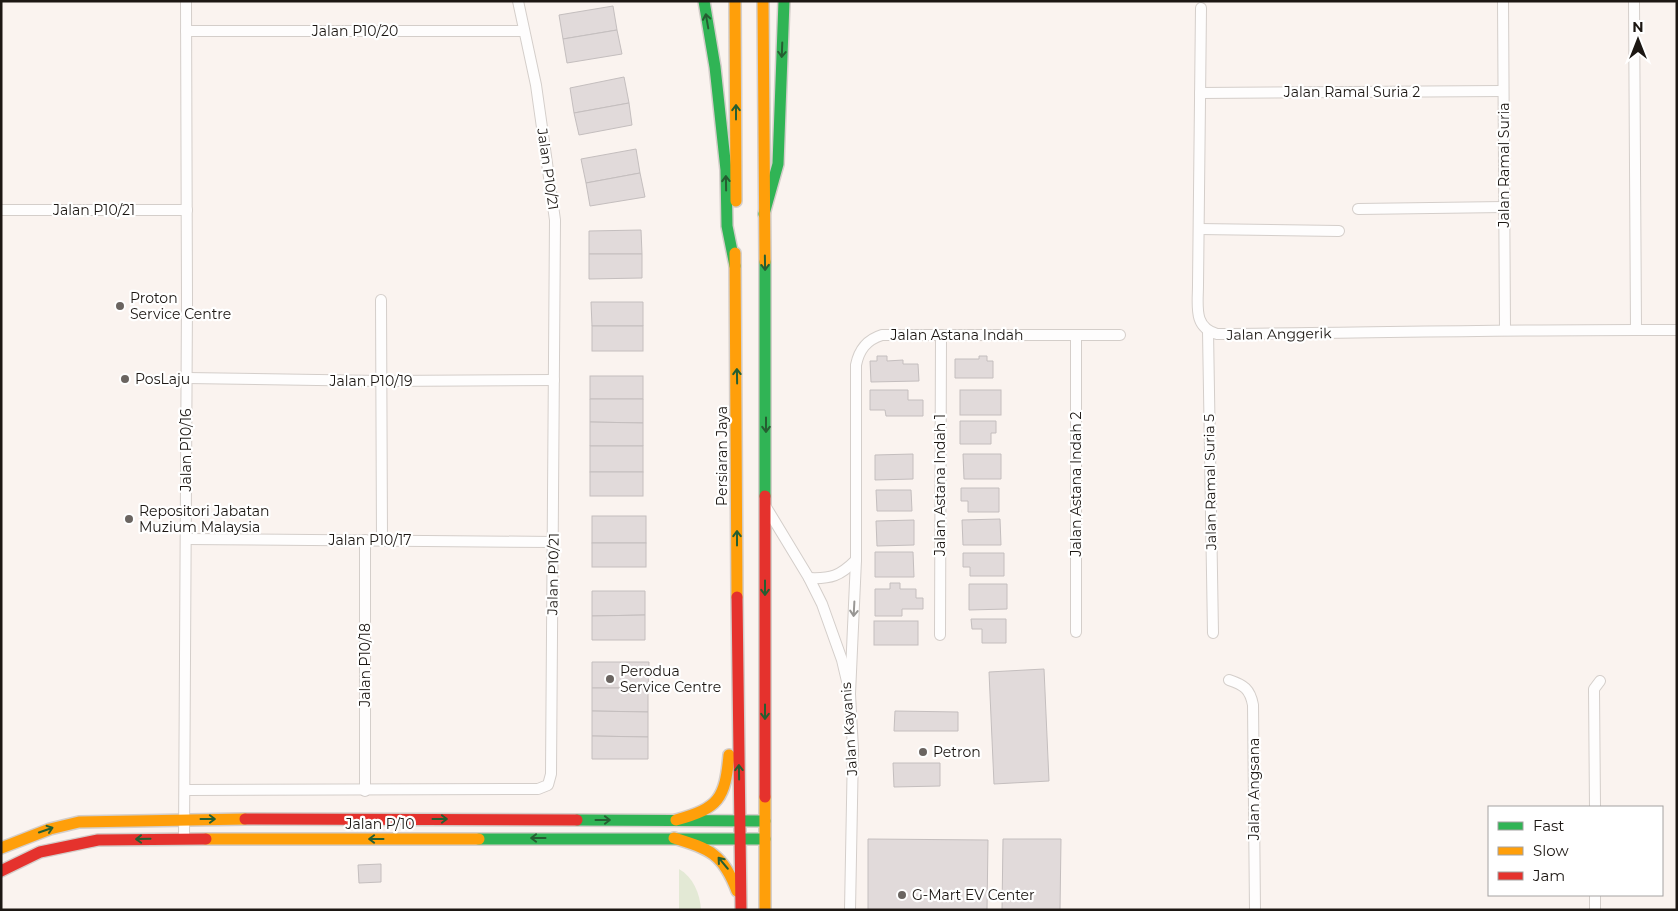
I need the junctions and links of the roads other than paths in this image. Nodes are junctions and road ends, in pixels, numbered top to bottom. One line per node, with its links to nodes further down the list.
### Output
1 (186, 1): 10 (street, Jalan P10/16)
2 (518, 1): 11 (street, Jalan P10/21)
3 (704, 1): 21 (main road, one-way to 3)
4 (735, 1): 21 (main road, Persiaran Jaya, one-way to 4)
5 (763, 1): 18 (main road)
6 (784, 1): 18 (main road, one-way to 18)
7 (1503, 1): 12 (street, Jalan Ramal Suria)
8 (1634, 1): 24 (street)
9 (1201, 8): 13 (street, Jalan Anggerik)
10 (186, 31): 11 (street, Jalan P10/20); 17 (street, Jalan P10/16)
11 (524, 31): 31 (street, Jalan P10/21)
12 (1504, 91): 13 (street, Jalan Ramal Suria 2); 14 (street, Jalan Ramal Suria)
13 (1200, 92): 19 (street, Jalan Anggerik)
14 (1504, 207): 15 (street); 23 (street, Jalan Ramal Suria)
15 (1358, 209)
16 (1, 210): 17 (street, Jalan P10/21)
17 (187, 210): 30 (street, Jalan P10/16)
18 (764, 214): 33 (main road, one-way to 33)
19 (1199, 229): 20 (street); 26 (street, Jalan Anggerik)
20 (1339, 231)
21 (736, 266): 43 (main road, Persiaran Jaya, one-way to 21)
22 (381, 300): 32 (street)
23 (1505, 329): 24 (street, Jalan Anggerik); 26 (street, Jalan Anggerik)
24 (1636, 330): 25 (street, Jalan Anggerik)
25 (1677, 330)
26 (1208, 331): 41 (street, Jalan Ramal Suria 5)
27 (941, 335): 28 (street, Jalan Astana Indah); 38 (street, Jalan Astana Indah); 42 (street, Jalan Astana Indah 1)
28 (1076, 335): 29 (street, Jalan Astana Indah); 40 (street, Jalan Astana Indah 2)
29 (1120, 335)
30 (187, 378): 32 (street, Jalan P10/19); 34 (street, Jalan P10/16)
31 (554, 380): 32 (street, Jalan P10/19); 37 (street, Jalan P10/21)
32 (381, 381): 36 (street)
33 (766, 506): 39 (street, Jalan Kayanis); 53 (main road, one-way to 53)
34 (186, 539): 35 (street, Jalan P10/17); 47 (street, Jalan P10/16)
35 (364, 540): 36 (street, Jalan P10/17); 48 (street, Jalan P10/18)
36 (382, 540): 37 (street, Jalan P10/17)
37 (554, 542): 48 (street, Jalan P10/21)
38 (856, 560): 39 (street); 46 (street, Jalan Astana Indah, one-way to 46)
39 (809, 578): 46 (street, Jalan Kayanis)
40 (1076, 632)
41 (1213, 633)
42 (940, 634)
43 (737, 645): 51 (main road); 52 (main road, Persiaran Jaya, one-way to 43)
44 (1229, 680): 64 (street, Jalan Angsana)
45 (1600, 681): 49 (street)
46 (850, 694): 63 (street, Jalan Kayanis)
47 (185, 790): 48 (street, Jalan P10/21); 50 (street, Jalan P10/16)
48 (364, 791)
49 (1595, 806)
50 (184, 819): 51 (main road, Jalan P/10, one-way to 51); 54 (street, Jalan P10/16); 58 (main road, Jalan P/10, one-way to 50)
51 (676, 820): 52 (main road, Jalan P/10)
52 (739, 821): 53 (main road, Jalan P/10); 56 (main road, Persiaran Jaya)
53 (765, 821): 57 (main road)
54 (184, 838): 55 (main road, Jalan P/10, one-way to 54); 59 (main road, Jalan P/10, one-way to 59)
55 (674, 838): 56 (main road, Jalan P/10); 61 (main road, one-way to 55)
56 (740, 839): 57 (main road, Jalan P/10); 61 (main road, Persiaran Jaya)
57 (765, 839): 62 (main road)
58 (1, 848)
59 (1, 871)
60 (1595, 896): 65 (street)
61 (740, 909)
62 (765, 910)
63 (850, 910)
64 (1255, 910)
65 (1595, 910)

